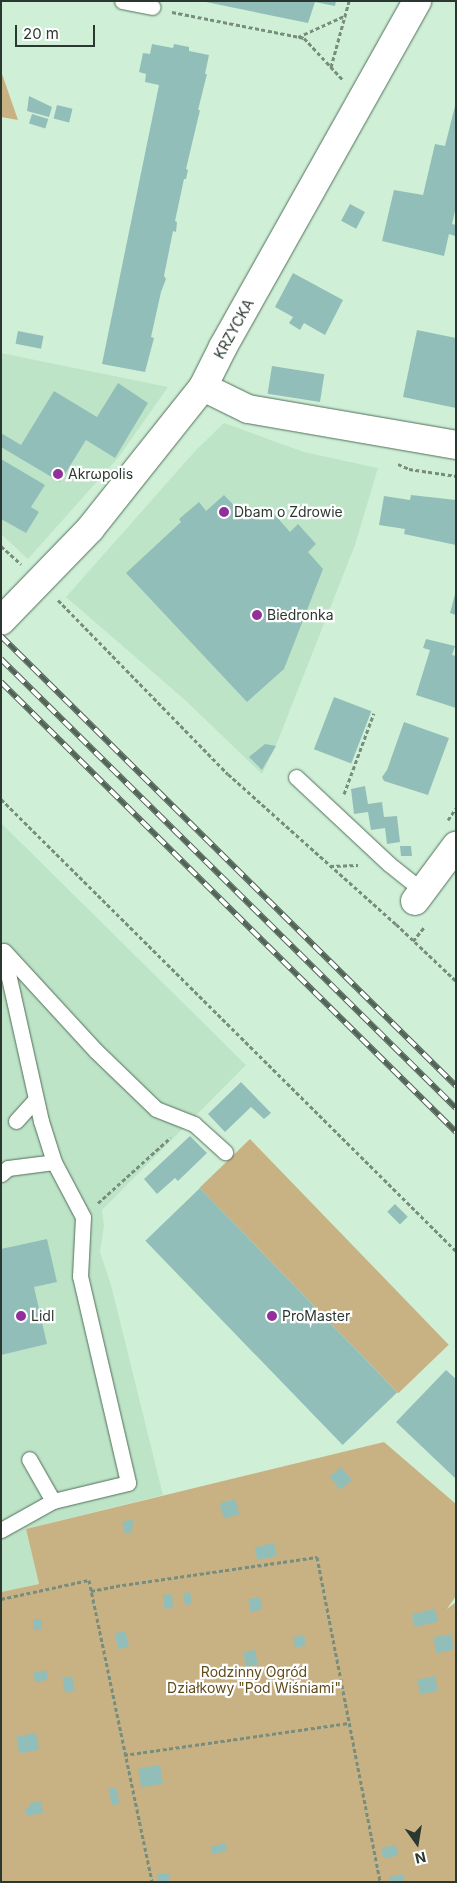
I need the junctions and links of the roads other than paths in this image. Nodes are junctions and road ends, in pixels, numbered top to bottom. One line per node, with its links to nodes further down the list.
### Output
1 (122, 1): 3 (lane)
2 (417, 1): 4 (street, KRZYCKA)
3 (152, 7)
4 (203, 387): 5 (street); 6 (street, KRZYCKA)
5 (456, 445)
6 (1, 621)
7 (296, 777): 9 (lane)
8 (456, 846): 9 (street)
9 (419, 896)
10 (2, 950): 11 (lane); 13 (lane)
11 (35, 1100): 12 (lane); 14 (lane)
12 (16, 1121)
13 (225, 1152)
14 (54, 1162): 15 (lane); 17 (lane)
15 (1, 1174)
16 (29, 1459): 17 (lane)
17 (53, 1501): 18 (lane)
18 (1, 1530)

